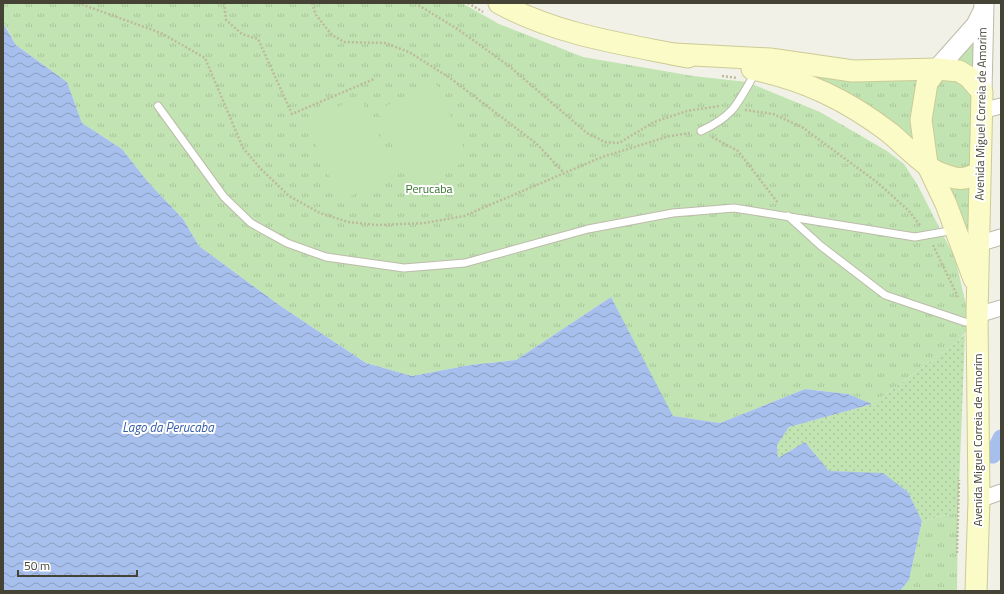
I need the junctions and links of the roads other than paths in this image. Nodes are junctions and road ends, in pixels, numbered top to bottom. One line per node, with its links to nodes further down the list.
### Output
1 (499, 3): 3 (main road)
2 (984, 7): 4 (street, Avenida Miguel Correia de Amorim); 6 (street, Avenida Miguel Correia de Amorim)
3 (674, 54): 4 (main road); 10 (main road)
4 (937, 69): 6 (main road); 10 (main road, Avenida Miguel Correia de Amorim)
5 (752, 80): 9 (lane)
6 (981, 102): 8 (street); 11 (main road, Avenida Miguel Correia de Amorim)
7 (158, 106): 12 (lane)
8 (1001, 106)
9 (702, 131)
10 (927, 164): 11 (main road); 16 (main road, Avenida Miguel Correia de Amorim)
11 (980, 172): 15 (main road, Avenida Miguel Correia de Amorim)
12 (788, 216): 13 (lane); 18 (lane)
13 (949, 231)
14 (1001, 237): 15 (street)
15 (978, 244): 16 (main road, Avenida Miguel Correia de Amorim)
16 (977, 288): 18 (main road, Avenida Miguel Correia de Amorim)
17 (1001, 308): 18 (street)
18 (971, 318): 20 (main road, Avenida Miguel Correia de Amorim)
19 (1001, 492): 20 (street)
20 (979, 500): 21 (main road, Avenida Miguel Correia de Amorim)
21 (976, 591)

